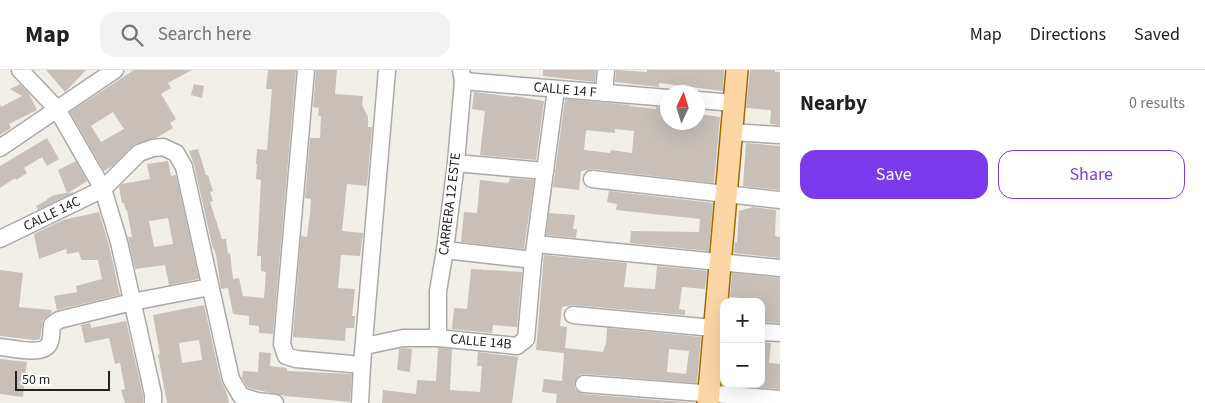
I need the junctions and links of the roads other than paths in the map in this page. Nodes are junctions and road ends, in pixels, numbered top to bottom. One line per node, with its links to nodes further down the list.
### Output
1 (20, 70): 13 (street)
2 (115, 70): 13 (street)
3 (306, 70): 37 (street)
4 (388, 70): 35 (street)
5 (606, 70): 9 (street)
6 (737, 70): 12 (main road)
7 (462, 76): 8 (street, CALLE 14 F); 17 (street, CARRERA 12 ESTE)
8 (556, 89): 9 (street, CALLE 14 F); 18 (street)
9 (604, 93): 10 (street, CALLE 14 F)
10 (660, 97)
11 (705, 101): 12 (street)
12 (734, 103): 14 (main road)
13 (56, 110): 16 (street); 20 (street)
14 (731, 132): 15 (street); 21 (main road)
15 (780, 135)
16 (0, 148)
17 (456, 163): 18 (street); 24 (street, CARRERA 12 ESTE)
18 (545, 171): 25 (street)
19 (592, 179): 21 (street)
20 (104, 189): 23 (street, CALLE 14C); 28 (street); 29 (street)
21 (726, 195): 22 (street); 26 (main road)
22 (780, 200)
23 (0, 239)
24 (445, 250): 25 (street); 34 (street, CARRERA 12 ESTE)
25 (534, 252): 26 (street); 34 (street, CALLE 14B)
26 (720, 263): 27 (street); 31 (main road)
27 (780, 268)
28 (210, 287): 29 (street); 42 (street)
29 (132, 302): 36 (street); 41 (street)
30 (573, 315): 31 (street)
31 (719, 328): 39 (main road)
32 (765, 332): 33 (street)
33 (780, 333)
34 (438, 338): 35 (street, CALLE 14B)
35 (365, 346): 37 (street)
36 (0, 347)
37 (362, 365): 43 (street)
38 (584, 384): 39 (street)
39 (709, 398): 40 (street)
40 (780, 399)
41 (153, 403)
42 (275, 403)
43 (360, 403)

